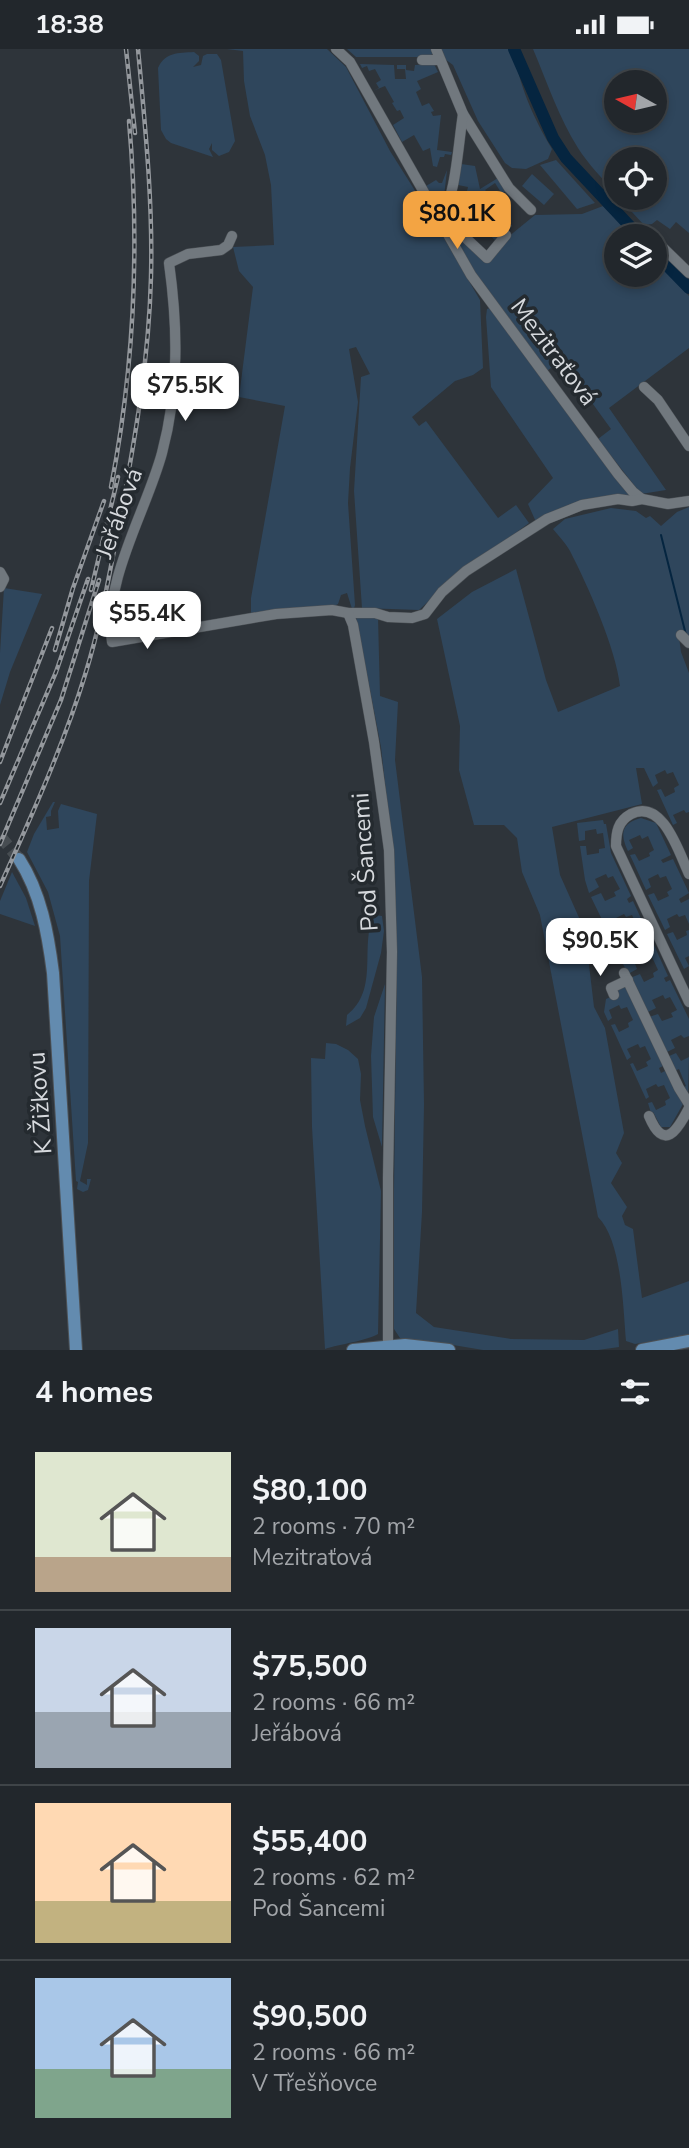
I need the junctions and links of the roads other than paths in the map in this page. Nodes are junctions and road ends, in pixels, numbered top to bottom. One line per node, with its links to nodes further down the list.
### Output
1 (336, 49): 7 (street, Mezitraťová)
2 (436, 49): 4 (street)
3 (422, 60): 4 (street)
4 (439, 60): 5 (street)
5 (463, 114): 6 (street); 7 (street)
6 (531, 210)
7 (440, 223): 8 (street, Mezitraťová); 14 (street, Mezitraťová)
8 (506, 235)
9 (232, 236): 18 (street, Jeřábová)
10 (667, 251): 11 (street)
11 (689, 273)
12 (644, 387): 13 (street)
13 (689, 446)
14 (642, 499): 15 (street); 18 (street)
15 (689, 501)
16 (0, 572): 17 (street)
17 (0, 587)
18 (348, 613): 26 (street, Pod Šancemi)
19 (19, 859): 27 (main road, K Žižkovu)
20 (689, 874): 22 (street)
21 (614, 995): 23 (street)
22 (689, 1002)
23 (689, 1106): 24 (street)
24 (649, 1116)
25 (689, 1341): 30 (main road)
26 (388, 1348): 28 (main road); 29 (main road)
27 (76, 1350)
28 (354, 1350)
29 (449, 1350)
30 (642, 1350)

